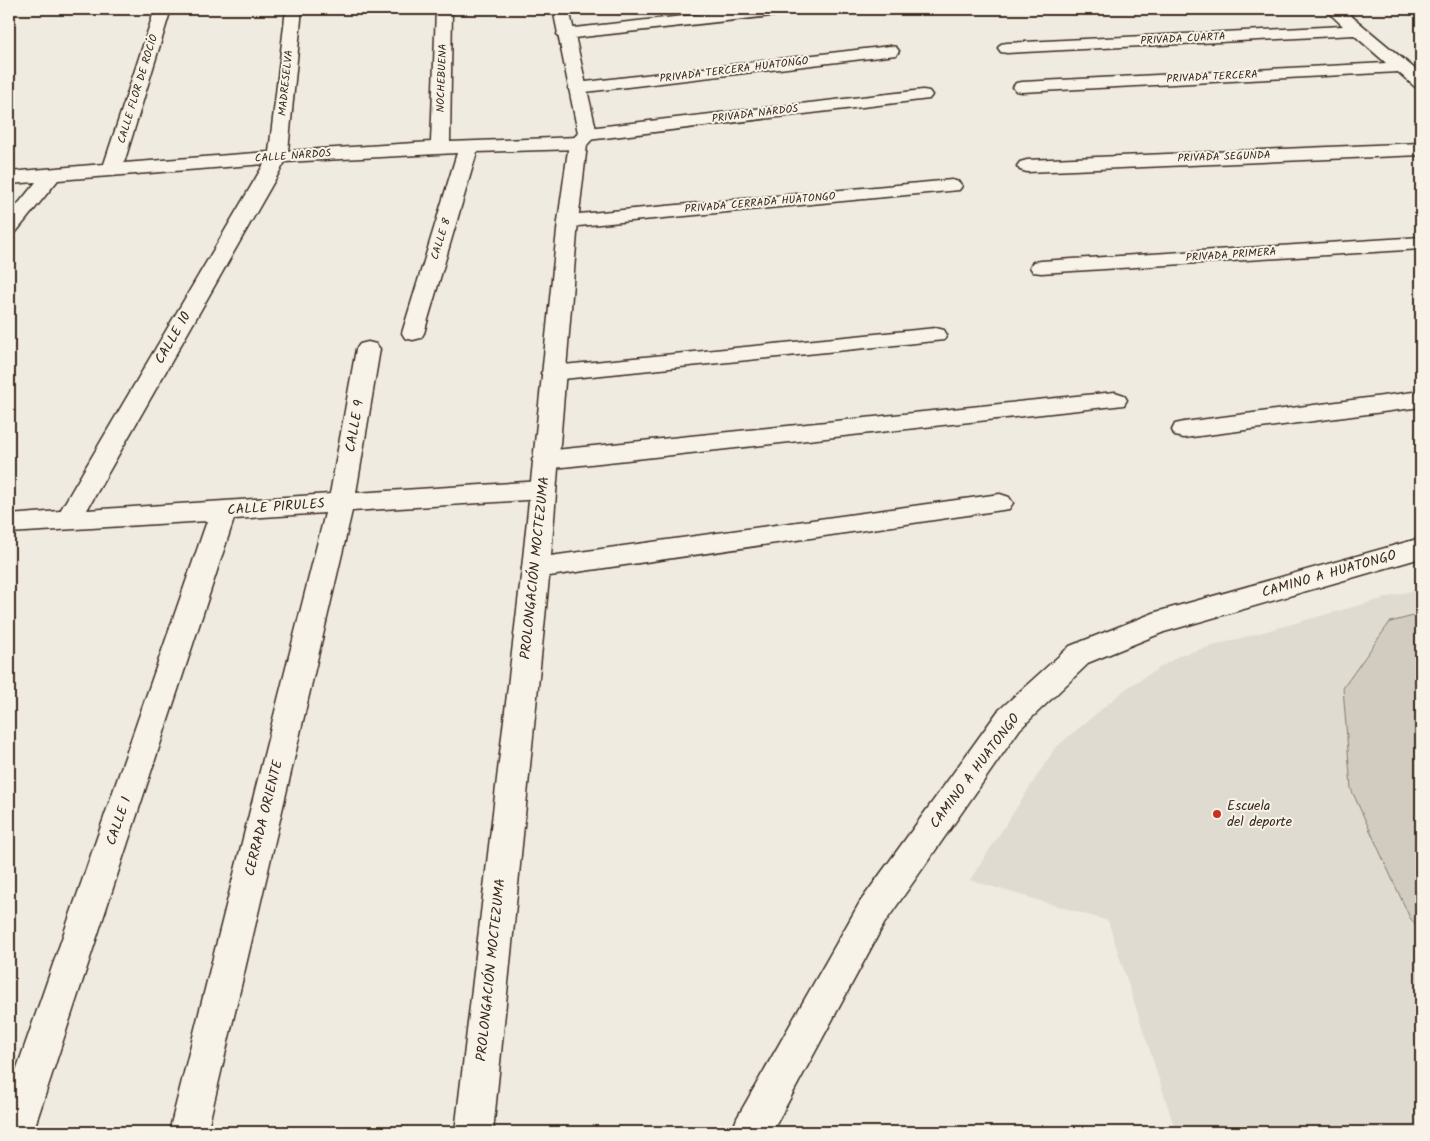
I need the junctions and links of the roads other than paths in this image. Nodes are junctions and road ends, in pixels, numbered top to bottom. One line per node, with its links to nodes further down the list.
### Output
1 (163, 9): 21 (street, CALLE FLOR DE ROCÍO)
2 (294, 9): 19 (street, MADRESELVA)
3 (444, 9): 17 (street, NOCHEBUENA)
4 (789, 9): 6 (street)
5 (1333, 9): 7 (street)
6 (563, 22): 13 (street, PROLONGACIÓN MOCTEZUMA)
7 (1358, 30): 8 (street, PRIVADA CUARTA); 10 (street)
8 (1007, 48)
9 (890, 51): 13 (street, PRIVADA TERCERA HUATONGO)
10 (1401, 67): 11 (street); 12 (street, PRIVADA TERCERA)
11 (1420, 80)
12 (1022, 86)
13 (578, 88): 15 (street, PROLONGACIÓN MOCTEZUMA)
14 (923, 95): 15 (street, PRIVADA NARDOS)
15 (583, 139): 16 (street, CALLE NARDOS); 25 (street, PROLONGACIÓN MOCTEZUMA)
16 (469, 145): 17 (street, CALLE NARDOS); 29 (street, CALLE 8)
17 (440, 147): 19 (street, CALLE NARDOS)
18 (1421, 149): 20 (street, PRIVADA SEGUNDA)
19 (278, 157): 21 (street, CALLE NARDOS); 41 (street, CALLE 10)
20 (1027, 166)
21 (112, 170): 22 (street, CALLE NARDOS)
22 (52, 174): 23 (street, CALLE NARDOS); 26 (street)
23 (9, 178)
24 (952, 186): 25 (street, PRIVADA CERRADA HUATONGO)
25 (568, 220): 32 (street, PROLONGACIÓN MOCTEZUMA)
26 (9, 228)
27 (1421, 243): 28 (street, PRIVADA PRIMERA)
28 (1041, 267)
29 (413, 332)
30 (936, 335): 32 (street)
31 (368, 349): 38 (street, CALLE 9)
32 (553, 373): 36 (street, PROLONGACIÓN MOCTEZUMA)
33 (1421, 399): 35 (street)
34 (1115, 400): 36 (street)
35 (1184, 430)
36 (545, 460): 37 (street, PROLONGACIÓN MOCTEZUMA)
37 (542, 490): 38 (street, CALLE PIRULES); 44 (street, PROLONGACIÓN MOCTEZUMA)
38 (342, 503): 40 (street, CALLE PIRULES); 46 (street, CERRADA ORIENTE)
39 (1000, 504): 44 (street)
40 (224, 510): 41 (street, CALLE PIRULES); 45 (street, CALLE 1)
41 (68, 520): 42 (street, CALLE PIRULES)
42 (9, 524)
43 (1421, 548): 48 (street, CAMINO A HUATONGO)
44 (536, 568): 47 (street, PROLONGACIÓN MOCTEZUMA)
45 (14, 1132)
46 (188, 1132)
47 (474, 1132)
48 (751, 1132)

